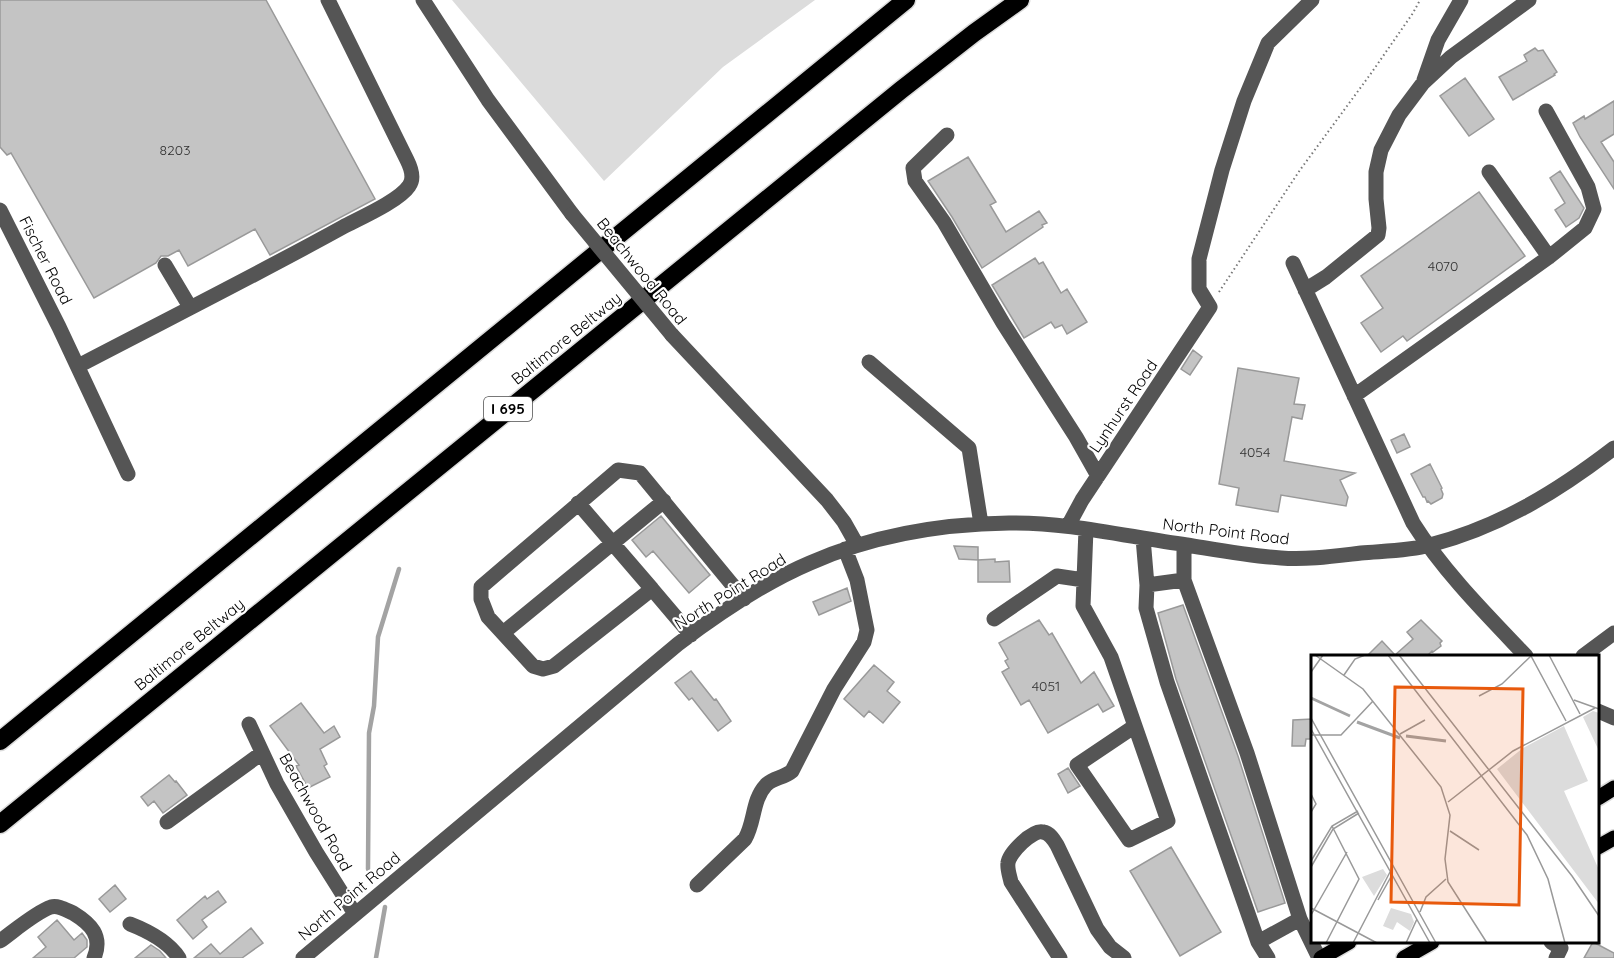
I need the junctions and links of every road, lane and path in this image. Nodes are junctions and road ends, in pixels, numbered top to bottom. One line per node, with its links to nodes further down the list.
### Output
1 (328, 0): 18 (street)
2 (423, 0): 35 (street, Beachwood Road, bridge)
3 (906, 0): 51 (highway)
4 (1020, 0): 54 (highway, Baltimore Beltway / I 695)
5 (1312, 0): 19 (street)
6 (1420, 0): 19 (path)
7 (1461, 0): 9 (street)
8 (1529, 0): 9 (street)
9 (1423, 83): 17 (street)
10 (1546, 111): 14 (street)
11 (947, 135): 25 (street)
12 (1489, 172): 14 (street)
13 (0, 210): 21 (street, Fischer Road)
14 (1549, 257): 22 (street)
15 (1293, 263): 17 (street)
16 (165, 266): 18 (street)
17 (1305, 290): 22 (street)
18 (190, 308): 21 (street)
19 (1210, 308): 25 (street, Lynhurst Road)
20 (869, 362): 28 (street)
21 (78, 366): 24 (street, Fischer Road)
22 (1354, 396): 34 (street)
23 (1614, 448): 34 (street, North Point Road)
24 (128, 474)
25 (1098, 476): 29 (street, Lynhurst Road)
26 (664, 501): 27 (street); 32 (street); 40 (street)
27 (578, 503): 32 (street); 42 (street)
28 (981, 524): 29 (street, North Point Road); 35 (street, North Point Road)
29 (1068, 526): 30 (street, North Point Road)
30 (1086, 529): 31 (street, North Point Road); 36 (street)
31 (1143, 538): 33 (street, North Point Road); 38 (street)
32 (612, 543): 39 (street); 42 (street)
33 (1184, 545): 34 (street, North Point Road); 37 (street)
34 (1427, 546): 45 (street)
35 (851, 547): 40 (street, North Point Road); 57 (street, Beachwood Road)
36 (1084, 580): 41 (street); 50 (street)
37 (1184, 580): 38 (street); 59 (street)
38 (1147, 585): 63 (street)
39 (652, 589): 42 (street); 44 (street)
40 (744, 599): 44 (street, North Point Road)
41 (994, 619)
42 (503, 633)
43 (1614, 633): 46 (street)
44 (691, 635): 58 (street, North Point Road)
45 (1524, 655)
46 (1586, 655)
47 (1599, 711): 48 (street)
48 (1614, 718)
49 (249, 724): 52 (street, Beachwood Road)
50 (1135, 726): 50 (street)
51 (0, 741)
52 (262, 753): 53 (street); 58 (street, Beachwood Road)
53 (167, 822)
54 (0, 825)
55 (1614, 838): 56 (main road)
56 (1599, 846)
57 (697, 885)
58 (356, 914): 71 (street, North Point Road)
59 (1300, 919): 62 (street); 63 (street)
60 (130, 924): 70 (street)
61 (0, 940): 69 (street)
62 (1311, 940)
63 (1258, 942): 74 (street)
64 (1312, 943): 75 (street)
65 (1347, 943): 75 (main road)
66 (1431, 943): 68 (main road)
67 (1553, 943): 76 (street)
68 (1411, 957)
69 (94, 958)
70 (179, 958)
71 (303, 958)
72 (1060, 958): 73 (street)
73 (1124, 958)
74 (1268, 958)
75 (1320, 958)
76 (1556, 958)

